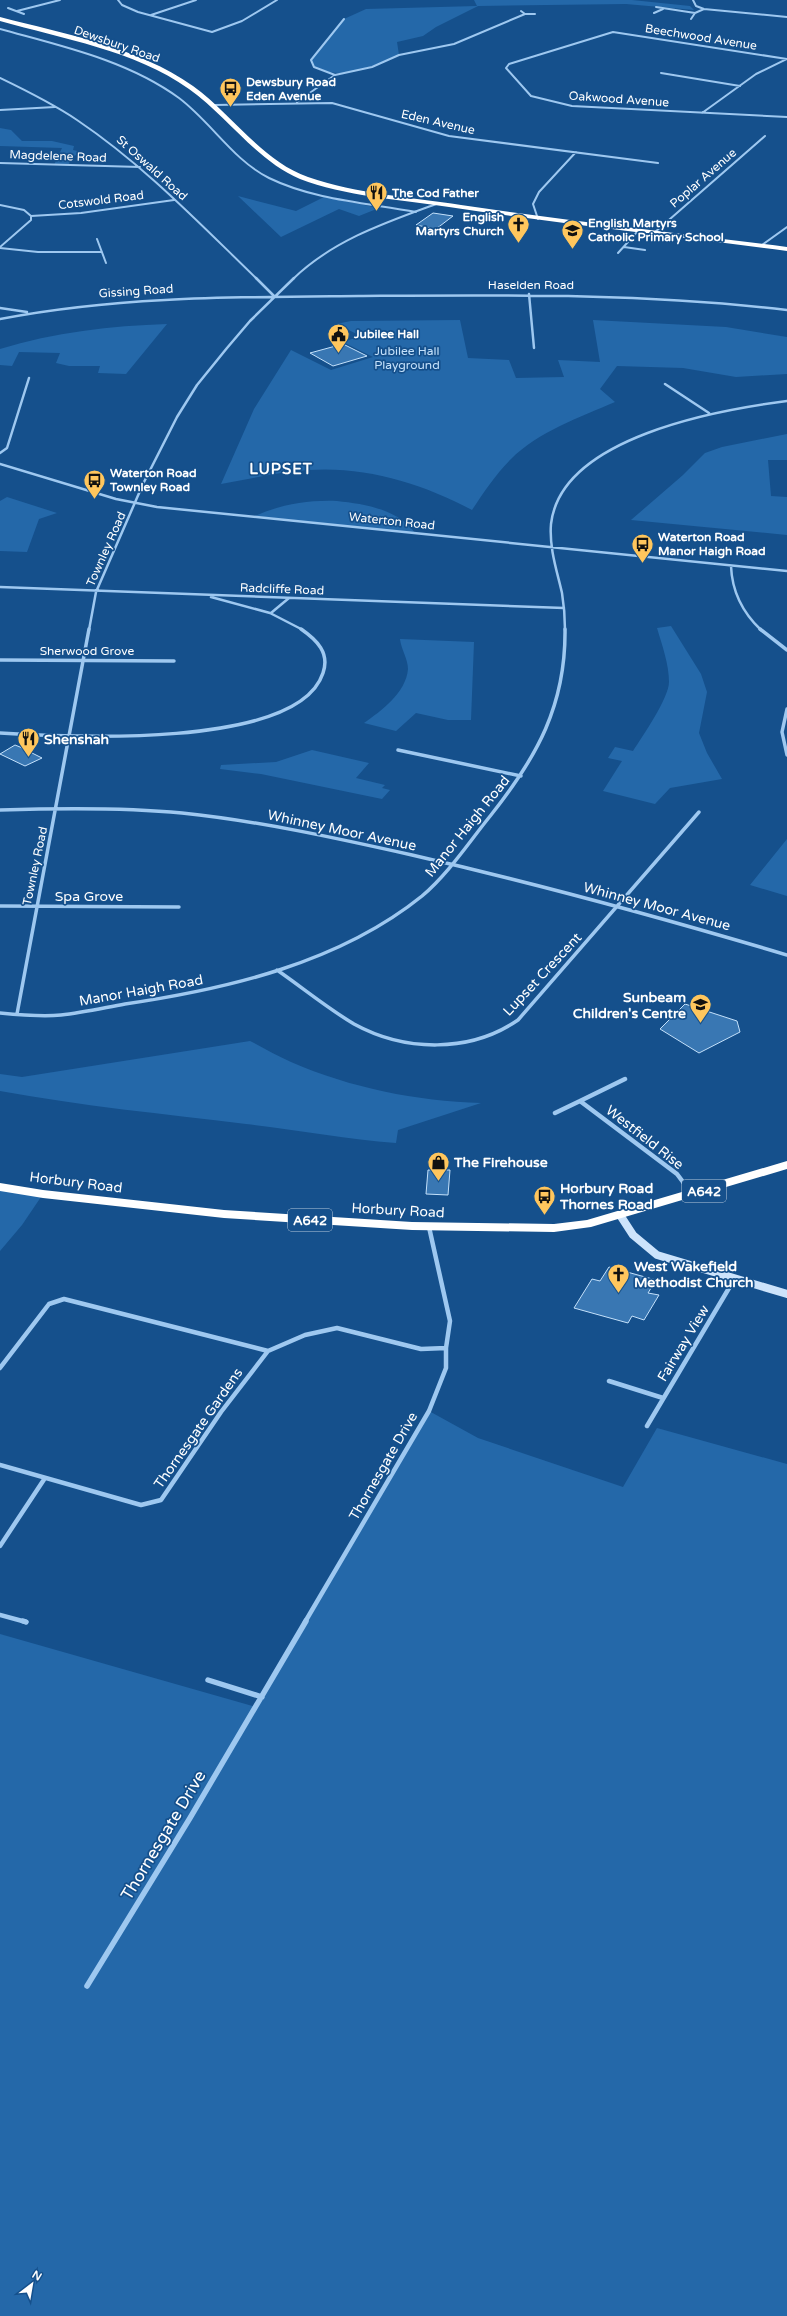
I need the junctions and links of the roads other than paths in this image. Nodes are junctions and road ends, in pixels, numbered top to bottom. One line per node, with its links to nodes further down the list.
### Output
1 (60, 0): 10 (street)
2 (118, 0): 17 (street)
3 (196, 0): 17 (street)
4 (277, 0): 17 (street)
5 (692, 0): 9 (street)
6 (656, 7): 8 (street)
7 (8, 8): 10 (street)
8 (664, 9): 12 (street); 13 (street)
9 (704, 9): 13 (street); 18 (street)
10 (17, 11): 14 (street)
11 (521, 11): 15 (street)
12 (654, 13)
13 (695, 13): 20 (street)
14 (24, 14)
15 (525, 14): 16 (street); 26 (street)
16 (536, 14)
17 (150, 15)
18 (787, 17)
19 (344, 19): 26 (street)
20 (691, 19)
21 (0, 20): 30 (highway, Dewsbury Road)
22 (0, 29): 43 (street, Dewsbury Road)
23 (613, 32): 24 (street, Beechwood Avenue); 33 (street, Oakwood Avenue)
24 (787, 59): 28 (street)
25 (661, 73): 28 (street)
26 (335, 75): 29 (street)
27 (0, 78): 31 (street, St Oswald Road)
28 (740, 86): 33 (street)
29 (297, 102): 30 (street, Eden Avenue); 36 (street, Eden Avenue)
30 (215, 106): 41 (highway, Dewsbury Road)
31 (56, 107): 32 (street); 39 (street, St Oswald Road)
32 (0, 110)
33 (702, 113): 34 (street, Oakwood Avenue)
34 (787, 117)
35 (765, 136): 48 (street, Poplar Avenue)
36 (576, 152): 38 (street, Eden Avenue); 45 (street)
37 (0, 163): 39 (street, Magdelene Road)
38 (658, 163)
39 (140, 167): 40 (street, St Oswald Road)
40 (174, 200): 44 (street, Cotswold Road); 59 (street, St Oswald Road)
41 (439, 203): 43 (street, Townley Road); 45 (highway, Dewsbury Road)
42 (0, 205): 44 (street)
43 (416, 212): 59 (street, Townley Road)
44 (30, 216): 51 (street)
45 (538, 219): 47 (highway, Dewsbury Road)
46 (787, 227): 50 (street)
47 (637, 232): 48 (highway, Dewsbury Road); 52 (street)
48 (653, 234): 50 (highway, Dewsbury Road)
49 (97, 239): 55 (street)
50 (762, 245): 53 (highway, Dewsbury Road)
51 (0, 247): 55 (street)
52 (624, 247): 54 (street); 56 (street)
53 (787, 249)
54 (645, 250)
55 (102, 252): 57 (street)
56 (618, 253)
57 (106, 264)
58 (529, 294): 59 (street, Haselden Road); 61 (street, Haselden Road); 64 (street)
59 (275, 296): 62 (street, Gissing Road); 71 (street, Townley Road)
60 (0, 308): 62 (street)
61 (787, 310)
62 (28, 312): 63 (street, Gissing Road)
63 (0, 319)
64 (534, 348)
65 (29, 378): 69 (street)
66 (665, 384): 68 (street)
67 (787, 401): 68 (street, Manor Haigh Road)
68 (709, 413): 72 (street, Manor Haigh Road)
69 (0, 453)
70 (0, 464): 71 (street, Waterton Road)
71 (135, 504): 72 (street, Waterton Road); 76 (street, Townley Road)
72 (552, 548): 73 (street, Waterton Road); 79 (street, Manor Haigh Road)
73 (731, 566): 74 (street, Waterton Road); 81 (street)
74 (787, 570)
75 (0, 587): 76 (street, Radcliffe Road)
76 (96, 592): 77 (street, Radcliffe Road); 83 (street, Townley Road)
77 (205, 595): 78 (street, Radcliffe Road); 80 (street)
78 (289, 598): 79 (street, Radcliffe Road); 80 (street)
79 (564, 608): 90 (street, Manor Haigh Road)
80 (271, 613): 87 (street)
81 (787, 650)
82 (0, 660): 83 (street, Sherwood Grove)
83 (83, 660): 84 (street, Sherwood Grove); 87 (street, Townley Road)
84 (174, 661)
85 (787, 709): 89 (street)
86 (0, 733): 87 (street)
87 (70, 738): 91 (street, Townley Road)
88 (398, 750): 90 (street)
89 (787, 755)
90 (522, 776): 94 (street, Manor Haigh Road)
91 (56, 809): 92 (street, Whinney Moor Avenue); 94 (street, Whinney Moor Avenue); 96 (street, Townley Road)
92 (0, 810)
93 (699, 812): 97 (street, Lupset Crescent)
94 (452, 865): 97 (street, Whinney Moor Avenue); 100 (street, Manor Haigh Road)
95 (0, 906): 96 (street, Spa Grove)
96 (36, 906): 98 (street, Spa Grove); 102 (street, Townley Road)
97 (617, 906): 99 (street, Whinney Moor Avenue); 100 (street, Lupset Crescent)
98 (179, 907)
99 (787, 955)
100 (277, 970): 102 (street, Manor Haigh Road)
101 (0, 1013): 102 (street, Manor Haigh Road)
102 (17, 1014)
103 (625, 1079): 104 (street, Westfield Rise)
104 (580, 1101): 105 (street, Westfield Rise); 108 (street, Westfield Rise)
105 (554, 1113)
106 (787, 1165): 108 (highway, Horbury Road / A642)
107 (0, 1187): 110 (highway, Horbury Road / A642)
108 (693, 1195): 109 (highway, Horbury Road / A642)
109 (620, 1215): 110 (highway, Horbury Road / A642); 111 (street)
110 (429, 1227): 113 (street, Thornesgate Drive)
111 (735, 1278): 112 (street); 117 (street, Fairway View)
112 (787, 1294)
113 (446, 1348): 114 (street); 125 (street, Thornesgate Drive)
114 (268, 1350): 115 (street); 120 (street, Thornesgate Gardens)
115 (0, 1368)
116 (609, 1381): 117 (street, Fairway View)
117 (663, 1398): 118 (street, Fairway View)
118 (647, 1426)
119 (0, 1465): 120 (street, Thornesgate Gardens)
120 (45, 1478): 121 (street)
121 (0, 1546)
122 (0, 1615): 123 (street)
123 (26, 1622)
124 (208, 1680): 125 (street)
125 (262, 1697): 126 (street, Thornesgate Drive)
126 (87, 1986)

